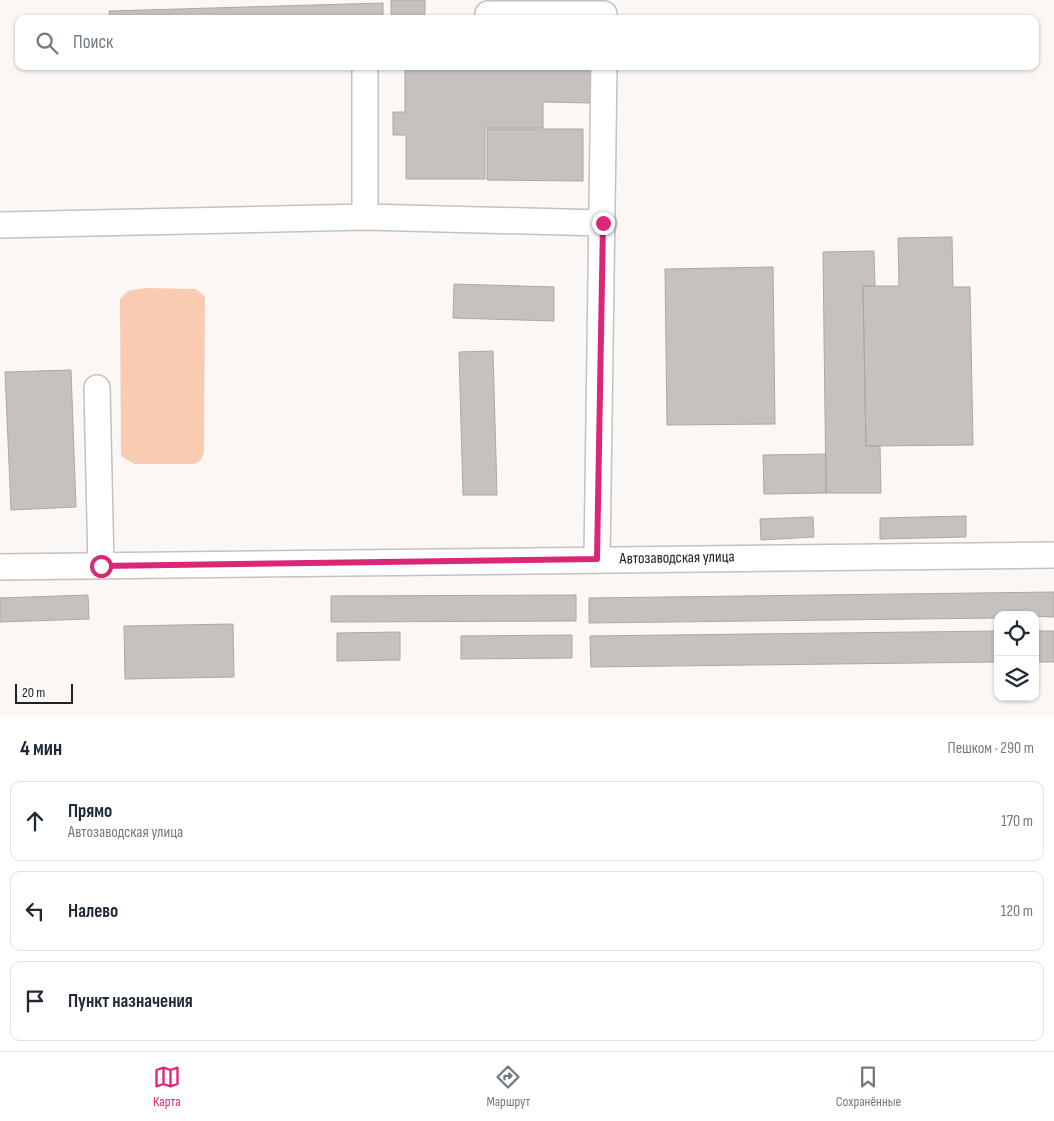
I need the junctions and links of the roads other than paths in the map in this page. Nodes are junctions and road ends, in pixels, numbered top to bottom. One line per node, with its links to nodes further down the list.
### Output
1 (604, 11): 2 (street)
2 (488, 14)
3 (365, 70): 5 (street)
4 (604, 70): 6 (street)
5 (365, 217): 6 (street); 7 (street)
6 (603, 223): 10 (street)
7 (0, 225)
8 (97, 388): 11 (street)
9 (1054, 555): 10 (street, Автозаводская улица)
10 (597, 559): 11 (street, Автозаводская улица)
11 (101, 566): 12 (street, Автозаводская улица)
12 (0, 568)

